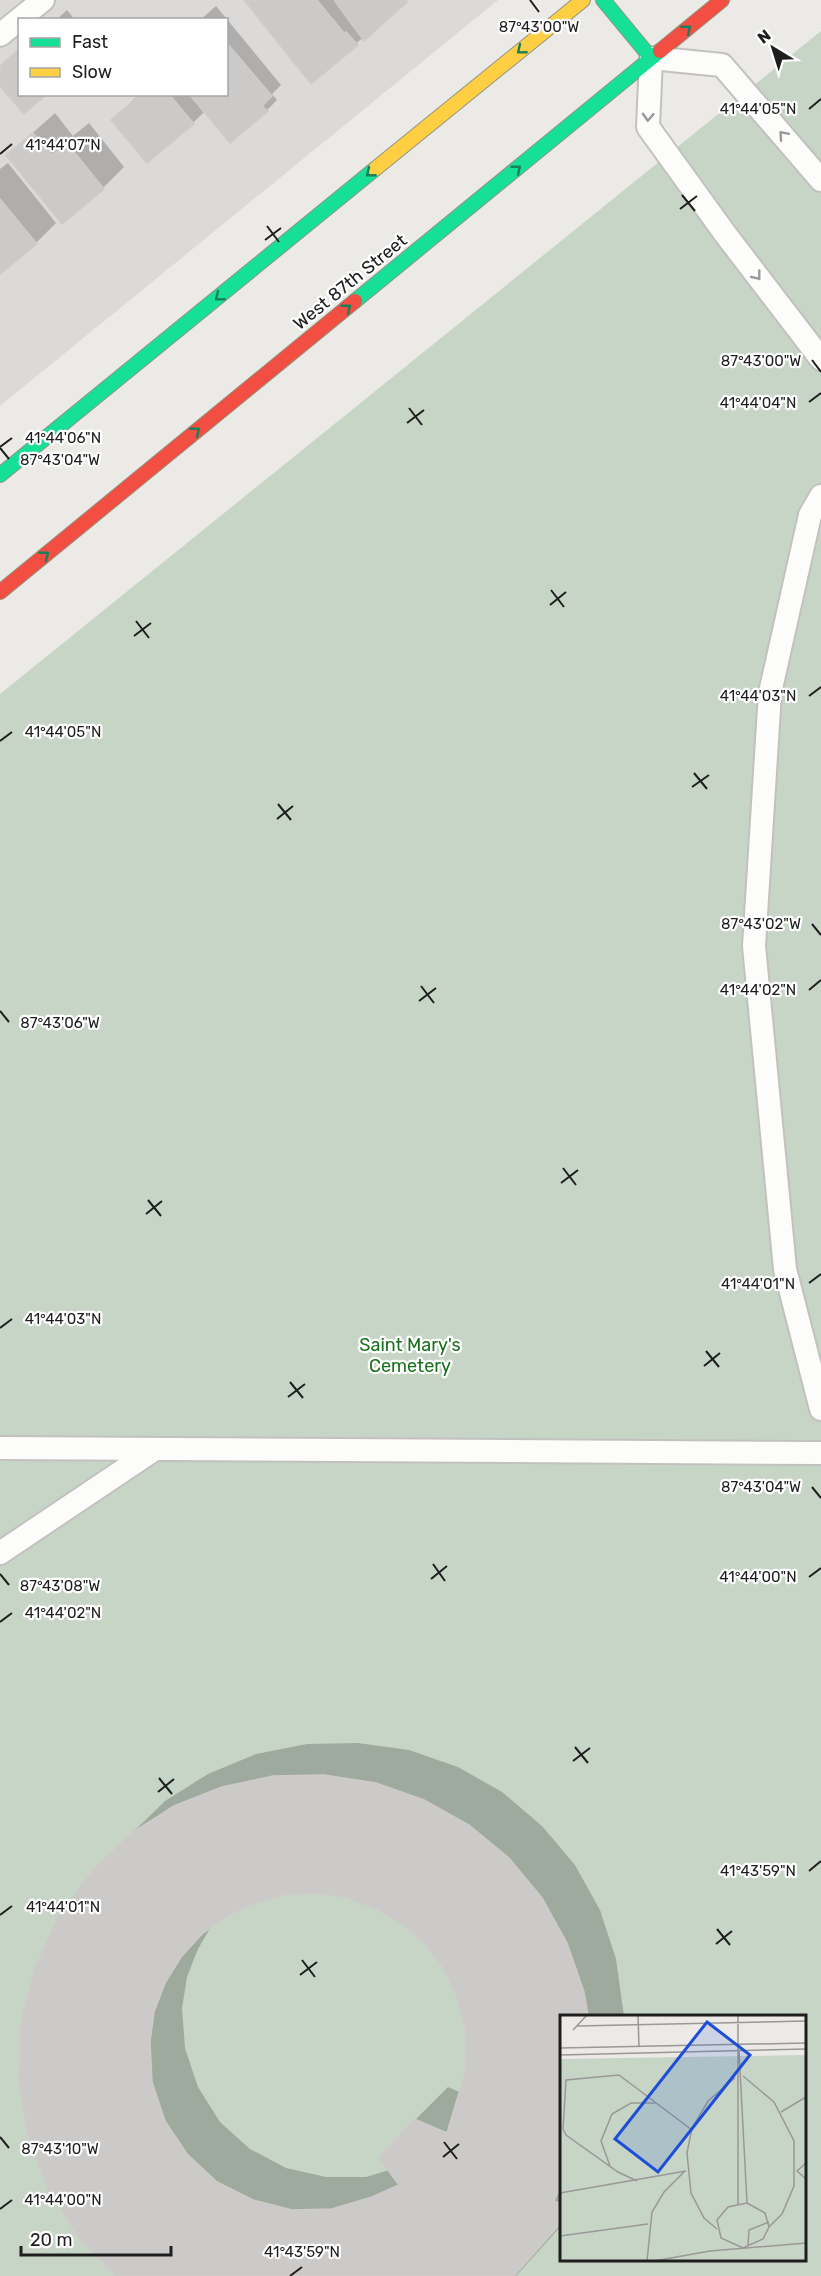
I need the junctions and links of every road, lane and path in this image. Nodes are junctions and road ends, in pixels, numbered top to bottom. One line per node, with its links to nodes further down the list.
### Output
1 (43, 0): 5 (lane)
2 (582, 0): 11 (main road, one-way to 11)
3 (603, 0): 8 (main road)
4 (722, 0): 8 (main road, West 87th Street, one-way to 4)
5 (21, 18)
6 (18, 20): 7 (lane)
7 (0, 35)
8 (651, 58): 9 (lane, one-way to 8); 10 (lane, one-way to 10); 13 (main road, West 87th Street, one-way to 8)
9 (821, 180)
10 (821, 360)
11 (0, 475)
12 (821, 496): 14 (lane)
13 (0, 592)
14 (821, 1409)
15 (0, 1448): 16 (lane)
16 (155, 1449): 17 (lane); 18 (lane)
17 (821, 1453)
18 (0, 1553)

